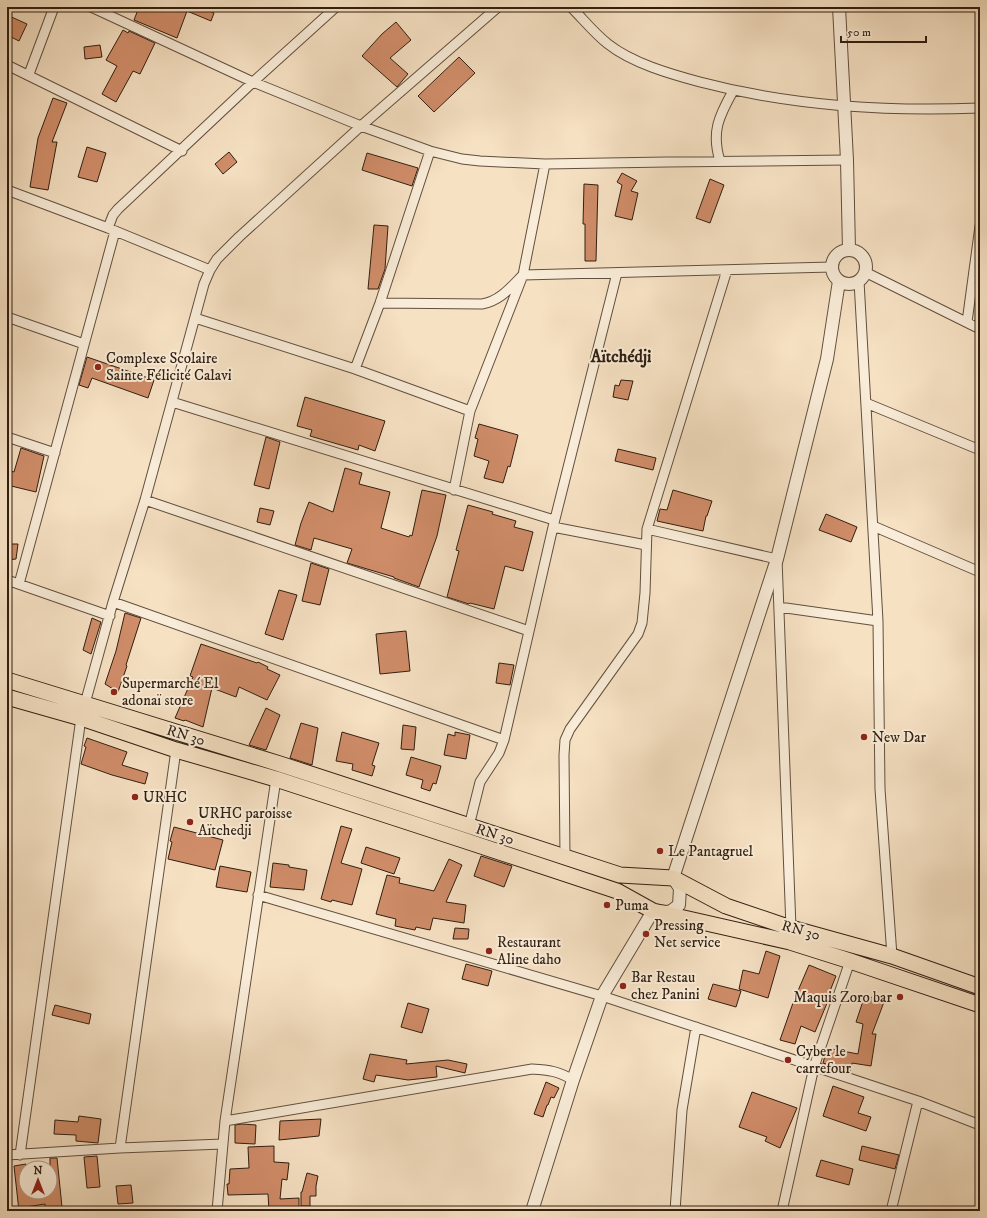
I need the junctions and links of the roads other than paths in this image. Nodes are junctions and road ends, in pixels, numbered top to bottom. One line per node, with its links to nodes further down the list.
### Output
1 (54, 7): 8 (street)
2 (91, 7): 9 (street)
3 (336, 7): 9 (street)
4 (498, 7): 13 (street)
5 (571, 7): 10 (street)
6 (839, 7): 11 (street)
7 (7, 65): 8 (street)
8 (29, 74): 14 (street)
9 (253, 82): 13 (street); 14 (street)
10 (733, 91): 11 (street); 17 (street)
11 (844, 106): 12 (street); 16 (street)
12 (980, 108)
13 (360, 126): 15 (street); 24 (street)
14 (182, 150): 21 (street)
15 (430, 151): 18 (street); 30 (street)
16 (847, 160): 17 (street); 22 (street)
17 (720, 161): 18 (street)
18 (545, 164): 27 (street)
19 (7, 190): 21 (street)
20 (980, 226): 33 (street)
21 (111, 230): 24 (street); 35 (street)
22 (849, 250): 23 (street); 28 (street)
23 (832, 267): 25 (street); 29 (street)
24 (210, 270): 32 (street)
25 (727, 270): 26 (street); 47 (street)
26 (617, 273): 27 (street); 45 (street)
27 (523, 275): 30 (street); 39 (street)
28 (862, 276): 29 (street); 33 (street); 38 (street)
29 (839, 281): 49 (street)
30 (380, 303): 36 (street)
31 (7, 317): 35 (street)
32 (195, 318): 36 (street); 37 (street)
33 (967, 322): 34 (street)
34 (980, 330)
35 (84, 344): 42 (street)
36 (355, 369): 39 (street)
37 (172, 402): 43 (street); 44 (street)
38 (866, 403): 41 (street); 46 (street)
39 (470, 411): 43 (street)
40 (7, 437): 42 (street)
41 (980, 450)
42 (55, 453): 52 (street)
43 (454, 490): 45 (street)
44 (145, 500): 53 (street); 57 (street)
45 (553, 523): 48 (street); 57 (street)
46 (873, 526): 50 (street); 56 (street)
47 (647, 529): 48 (street); 49 (street)
48 (646, 545): 66 (street)
49 (777, 559): 54 (street); 67 (street)
50 (980, 572)
51 (7, 580): 52 (street)
52 (19, 584): 55 (street)
53 (113, 602): 55 (street); 62 (street)
54 (779, 607): 56 (street); 70 (street)
55 (110, 616): 60 (street)
56 (878, 621): 71 (street)
57 (529, 631): 62 (street)
58 (7, 680): 60 (main road, RN 30 / RN 30)
59 (7, 697): 61 (main road, RN 30)
60 (85, 703): 61 (street); 65 (main road, RN 30 / RN 30)
61 (81, 718): 63 (main road, RN 30); 85 (street)
62 (504, 740): 65 (street)
63 (176, 750): 64 (main road, RN 30); 83 (street)
64 (276, 779): 68 (street); 69 (main road, RN 30)
65 (469, 826): 66 (main road, RN 30 / RN 30)
66 (565, 856): 67 (main road, RN 30 / RN 30)
67 (673, 878): 69 (street); 70 (main road, RN 30 / RN 30)
68 (258, 895): 74 (street); 80 (street)
69 (653, 911): 72 (main road, RN 30); 74 (street)
70 (791, 928): 71 (main road, RN 30 / RN 30)
71 (892, 956): 73 (main road, RN 30 / RN 30)
72 (850, 961): 75 (main road, RN 30); 77 (street)
73 (980, 987)
74 (602, 996): 76 (street); 78 (street)
75 (980, 1005)
76 (696, 1027): 77 (street); 88 (street)
77 (814, 1067): 79 (street); 89 (street)
78 (573, 1080): 80 (street); 87 (street)
79 (918, 1101): 81 (street); 90 (street)
80 (225, 1121): 82 (street)
81 (980, 1125)
82 (223, 1144): 83 (street); 86 (street)
83 (120, 1148): 85 (street)
84 (7, 1155): 85 (street)
85 (20, 1155)
86 (217, 1211)
87 (532, 1211)
88 (675, 1211)
89 (782, 1211)
90 (891, 1211)

